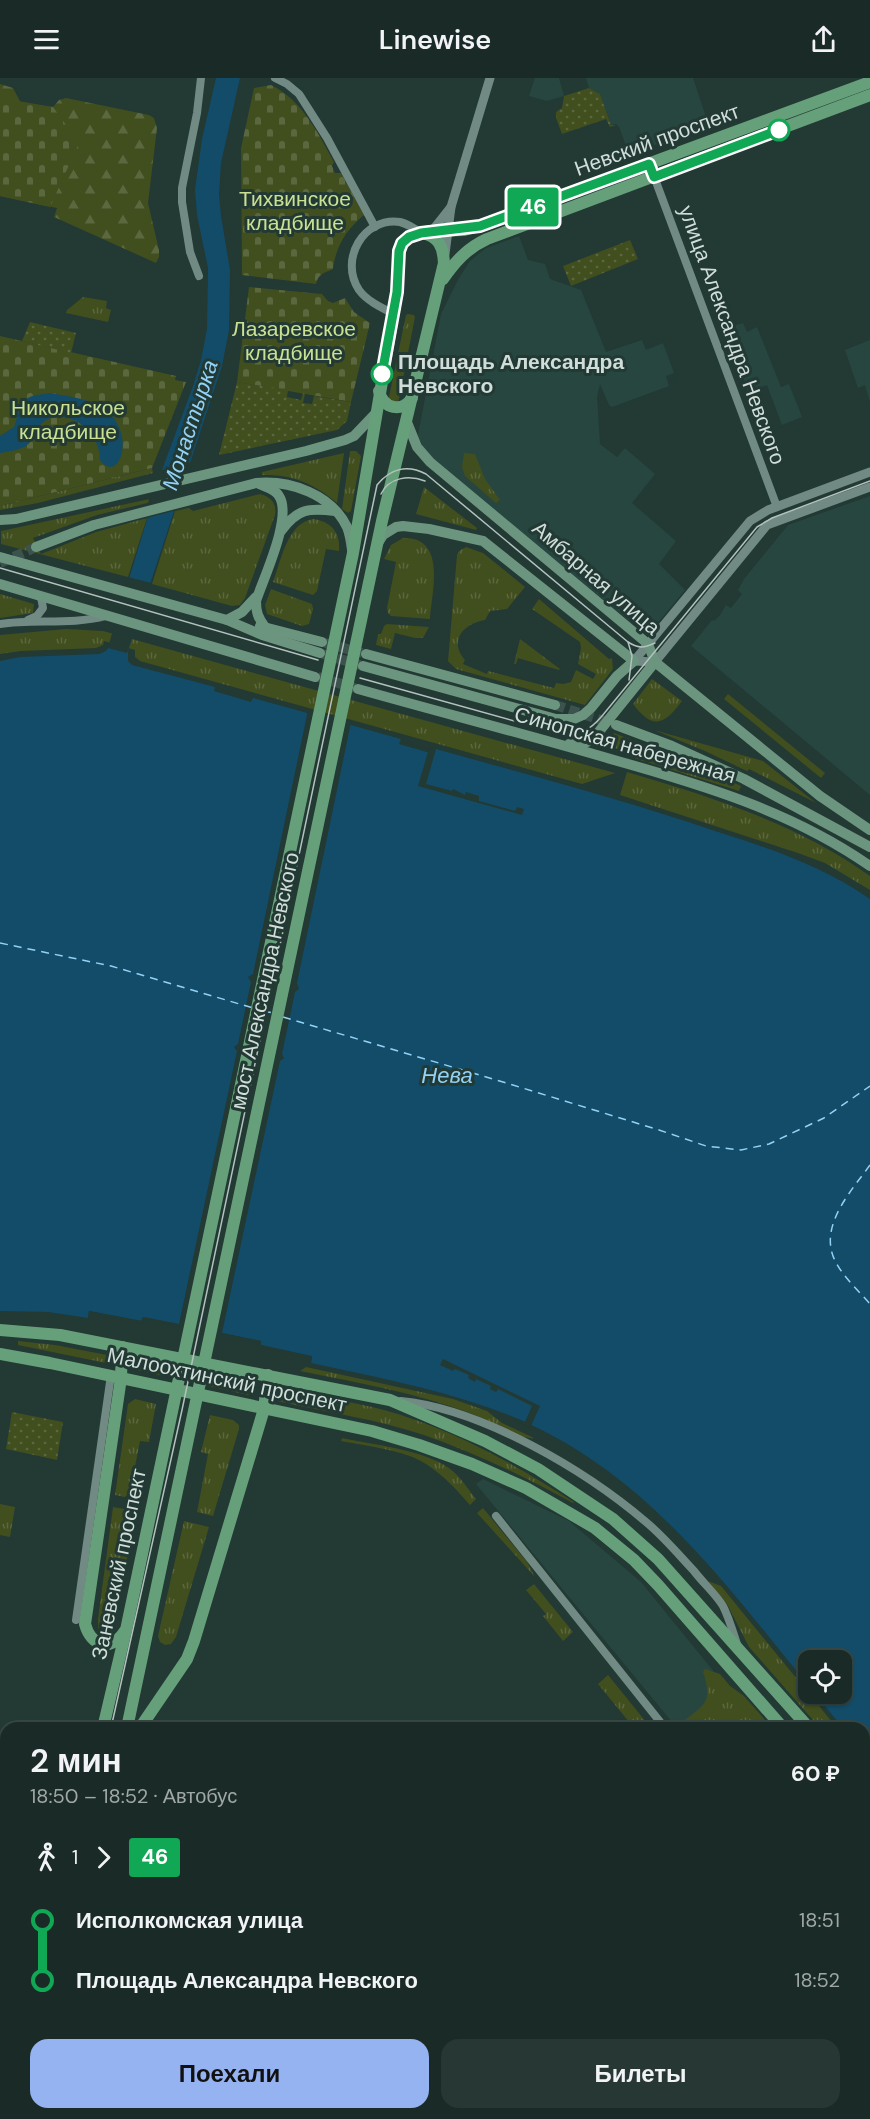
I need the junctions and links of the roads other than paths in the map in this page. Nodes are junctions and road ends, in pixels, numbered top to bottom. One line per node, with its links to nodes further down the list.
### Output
1 (201, 78): 13 (street)
2 (275, 78): 9 (street)
3 (490, 78): 8 (street)
4 (870, 82): 6 (main road, Невский проспект)
5 (870, 95): 7 (main road, Невский проспект)
6 (649, 164): 7 (street, улица Александра Невского); 10 (main road, Невский проспект)
7 (654, 177): 14 (main road, Невский проспект); 23 (street, улица Александра Невского)
8 (451, 207): 10 (street); 11 (street)
9 (375, 227): 11 (street); 15 (street)
10 (448, 230): 11 (main road, Невский проспект); 12 (street)
11 (426, 232): 12 (main road); 15 (main road)
12 (444, 263): 14 (main road)
13 (199, 276)
14 (440, 285): 17 (main road)
15 (394, 314): 16 (main road)
16 (379, 390): 17 (main road); 18 (main road)
17 (413, 397): 19 (main road)
18 (375, 414): 25 (main road); 32 (main road)
19 (407, 422): 30 (main road); 42 (main road, Амбарная улица)
20 (870, 472): 23 (street)
21 (256, 483): 24 (main road); 29 (main road); 31 (main road)
22 (870, 487): 26 (street)
23 (777, 507): 26 (street, улица Александра Невского); 42 (street)
24 (335, 511): 29 (main road); 32 (main road)
25 (16, 519): 27 (main road); 28 (main road)
26 (781, 519): 45 (street)
27 (0, 520)
28 (0, 526)
29 (279, 533): 35 (main road)
30 (378, 543): 44 (main road, Амбарная улица); 63 (main road, мост Александра Невского)
31 (36, 547)
32 (352, 553): 61 (main road, мост Александра Невского)
33 (0, 557): 38 (main road)
34 (0, 584): 36 (main road)
35 (258, 594): 38 (main road); 41 (main road)
36 (40, 597): 37 (main road); 39 (street)
37 (111, 618): 39 (street); 47 (main road)
38 (227, 620): 41 (main road); 41 (main road)
39 (26, 621): 40 (street)
40 (0, 624)
41 (265, 627)
42 (648, 644): 44 (street); 45 (main road, Амбарная улица)
43 (366, 654): 49 (main road, Синопская набережная)
44 (634, 661): 45 (street, Амбарная улица); 46 (main road, Синопская набережная)
45 (655, 662): 51 (main road); 52 (main road, Синопская набережная)
46 (363, 666)
47 (315, 676)
48 (358, 689): 51 (main road, Синопская набережная)
49 (555, 705)
50 (616, 725): 53 (main road, Синопская набережная)
51 (559, 744): 54 (main road, Синопская набережная)
52 (869, 828)
53 (870, 847)
54 (870, 866)
55 (0, 1330): 56 (main road, Малоохтинский проспект)
56 (122, 1347): 58 (main road, Малоохтинский проспект); 59 (main road)
57 (0, 1354): 59 (main road, Малоохтинский проспект)
58 (268, 1375): 60 (main road, Малоохтинский проспект); 62 (main road)
59 (116, 1376): 62 (main road, Малоохтинский проспект); 65 (street, Заневский проспект); 66 (main road)
60 (384, 1398): 67 (main road, Малоохтинский проспект); 67 (street)
61 (173, 1408): 66 (main road, Заневский проспект)
62 (260, 1408): 70 (main road); 72 (main road, Малоохтинский проспект)
63 (194, 1413): 69 (main road, Заневский проспект)
64 (496, 1516): 71 (street)
65 (76, 1620)
66 (126, 1630): 68 (main road, Заневский проспект)
67 (739, 1649): 73 (main road, Малоохтинский проспект)
68 (104, 1722)
69 (128, 1722)
70 (144, 1722)
71 (660, 1722)
72 (778, 1722)
73 (804, 1722)

